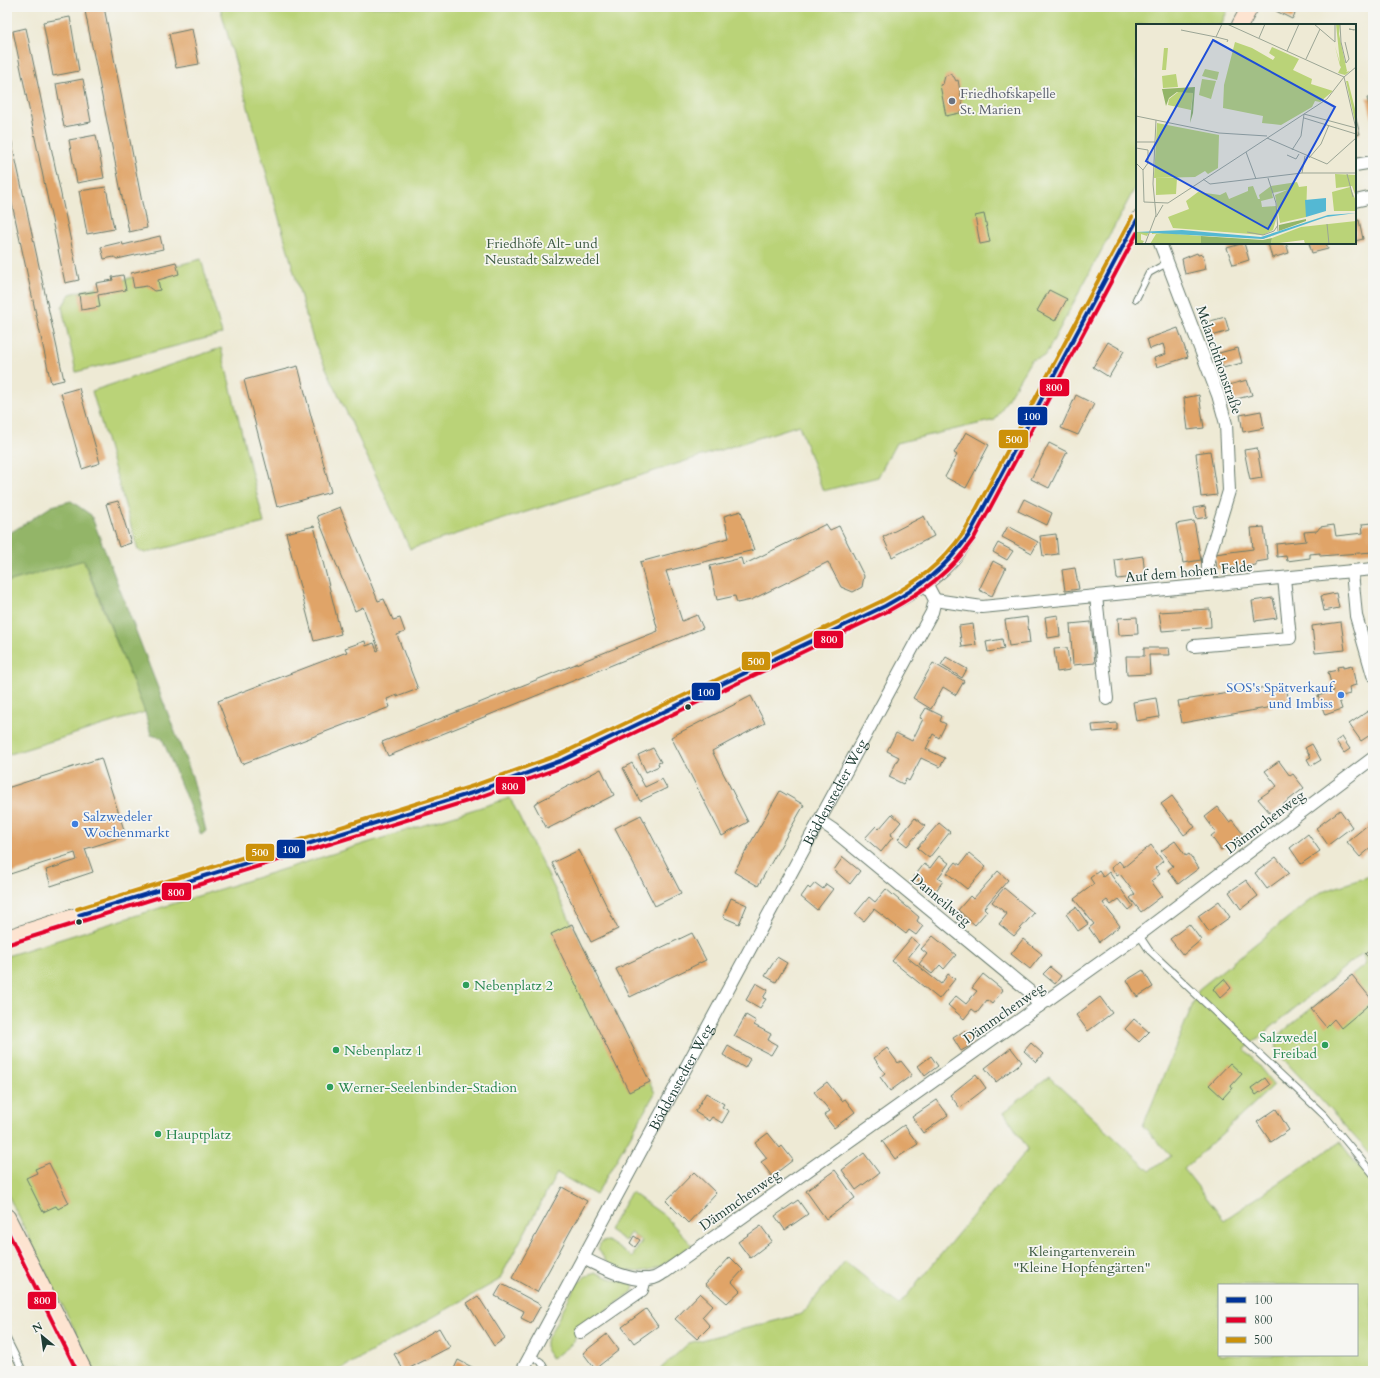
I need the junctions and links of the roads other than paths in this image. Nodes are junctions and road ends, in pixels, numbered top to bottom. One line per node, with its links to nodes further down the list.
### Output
1 (1250, 7): 2 (street)
2 (1241, 24)
3 (1373, 162): 4 (street)
4 (1356, 166)
5 (1373, 197): 6 (street)
6 (1356, 201)
7 (1136, 222): 14 (street)
8 (1160, 244): 9 (street, Melanchthonstraße)
9 (1167, 263): 10 (lane); 15 (street, Melanchthonstraße)
10 (1136, 299)
11 (1373, 569): 12 (street, Auf dem hohen Felde)
12 (1352, 571): 13 (street, Auf dem hohen Felde); 19 (street)
13 (1284, 578): 15 (street, Auf dem hohen Felde); 18 (street)
14 (926, 583): 17 (street); 24 (street)
15 (1208, 585): 16 (street, Auf dem hohen Felde)
16 (1096, 596): 17 (street, Auf dem hohen Felde); 20 (street)
17 (935, 600): 22 (street, Böddenstedter Weg)
18 (1194, 646)
19 (1373, 675)
20 (1107, 699)
21 (1373, 758): 23 (street, Dämmchenweg)
22 (820, 822): 25 (street, Danneilweg); 28 (street, Böddenstedter Weg)
23 (1139, 936): 25 (street, Dämmchenweg); 26 (lane)
24 (7, 938)
25 (1039, 1006): 29 (street, Dämmchenweg)
26 (1373, 1174)
27 (7, 1218): 34 (street)
28 (583, 1258): 29 (street); 32 (street, Böddenstedter Weg)
29 (645, 1279): 30 (street)
30 (580, 1333)
31 (7, 1339): 33 (lane)
32 (531, 1355): 35 (street, Böddenstedter Weg); 36 (lane)
33 (23, 1371)
34 (84, 1371)
35 (522, 1371)
36 (546, 1371)

